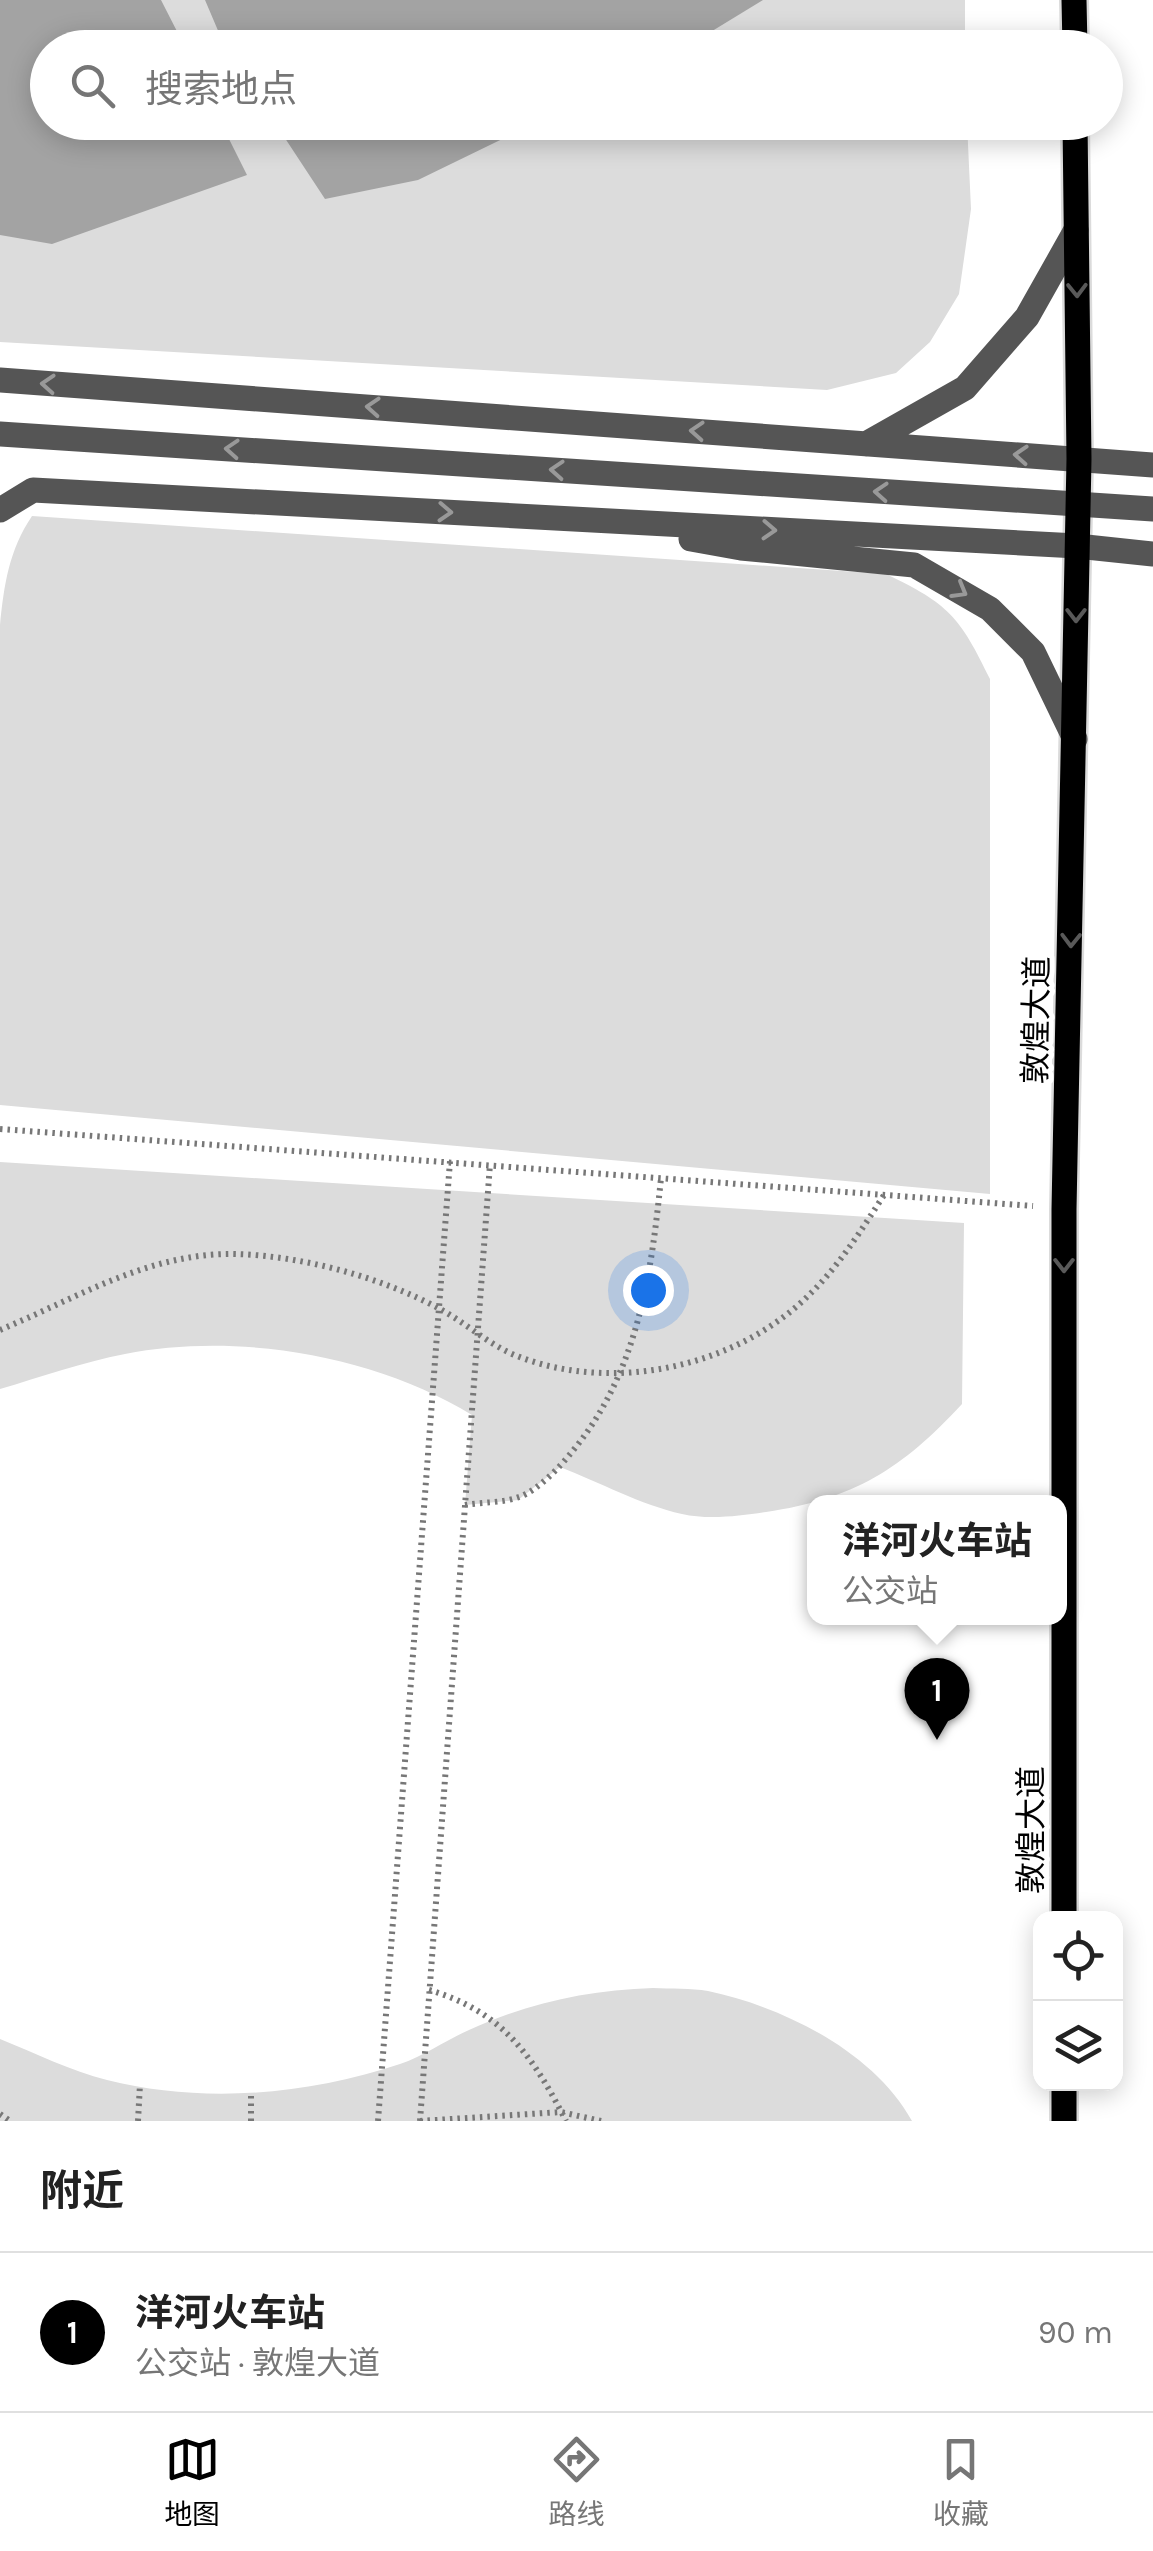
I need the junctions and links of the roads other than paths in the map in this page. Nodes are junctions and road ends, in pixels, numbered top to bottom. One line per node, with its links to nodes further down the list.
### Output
1 (1074, 0): 2 (main road)
2 (1075, 30)
3 (1076, 140): 4 (main road, 敦煌大道)
4 (1076, 230): 7 (lane); 8 (main road, 敦煌大道, one-way to 8)
5 (0, 380): 7 (lane, one-way to 5)
6 (0, 434): 10 (lane, one-way to 6)
7 (866, 444): 8 (lane, one-way to 7)
8 (1079, 459): 9 (lane); 10 (main road, 敦煌大道)
9 (1153, 465)
10 (1078, 505): 11 (lane); 14 (main road, 敦煌大道)
11 (1153, 509)
12 (0, 510): 13 (lane, one-way to 13)
13 (593, 520): 14 (lane, one-way to 14); 16 (lane, one-way to 16)
14 (1076, 546): 15 (lane); 16 (main road, 敦煌大道, one-way to 16)
15 (1153, 554)
16 (1076, 742): 17 (main road, 敦煌大道, one-way to 17)
17 (1064, 1495)
18 (1064, 1625): 19 (main road, 敦煌大道, one-way to 19)
19 (1064, 1911)
20 (1064, 2091): 21 (main road)
21 (1064, 2121)

